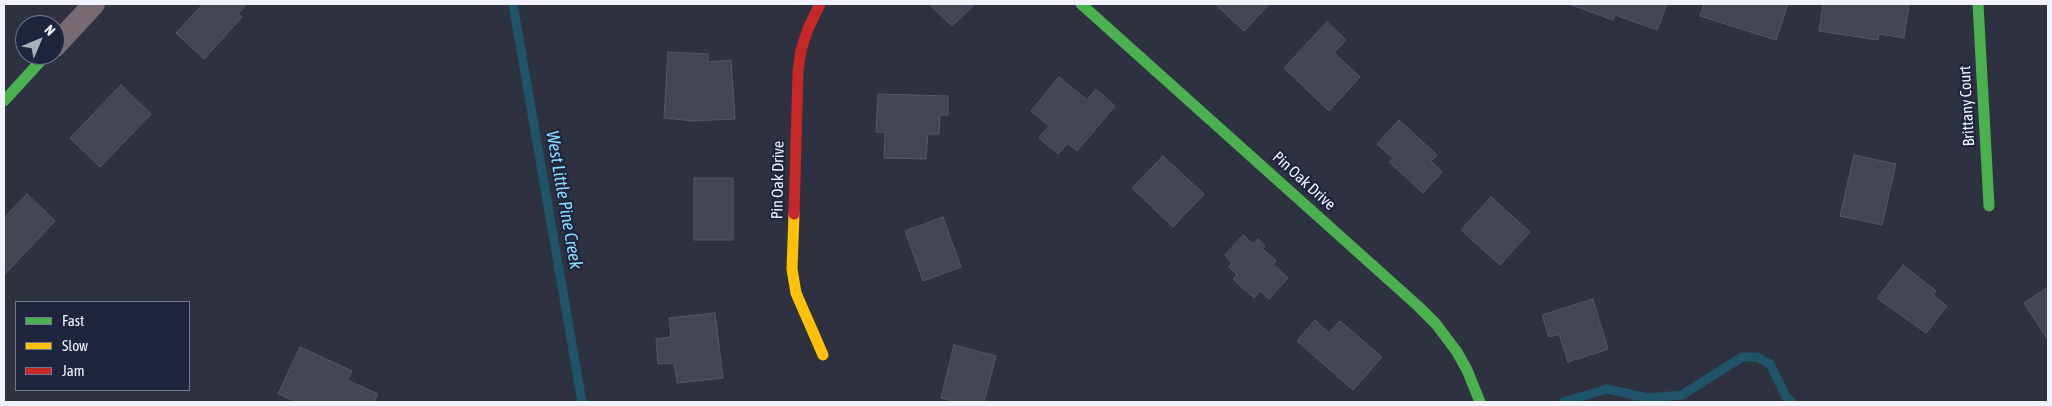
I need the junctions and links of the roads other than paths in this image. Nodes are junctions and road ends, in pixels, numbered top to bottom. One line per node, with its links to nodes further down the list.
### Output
1 (94, 4): 5 (street)
2 (820, 4): 9 (street, Pin Oak Drive)
3 (1081, 4): 10 (street, Pin Oak Drive)
4 (1978, 4): 8 (street, Brittany Court)
5 (65, 35)
6 (37, 65): 7 (street)
7 (4, 101)
8 (1989, 206)
9 (823, 355)
10 (1480, 402)

